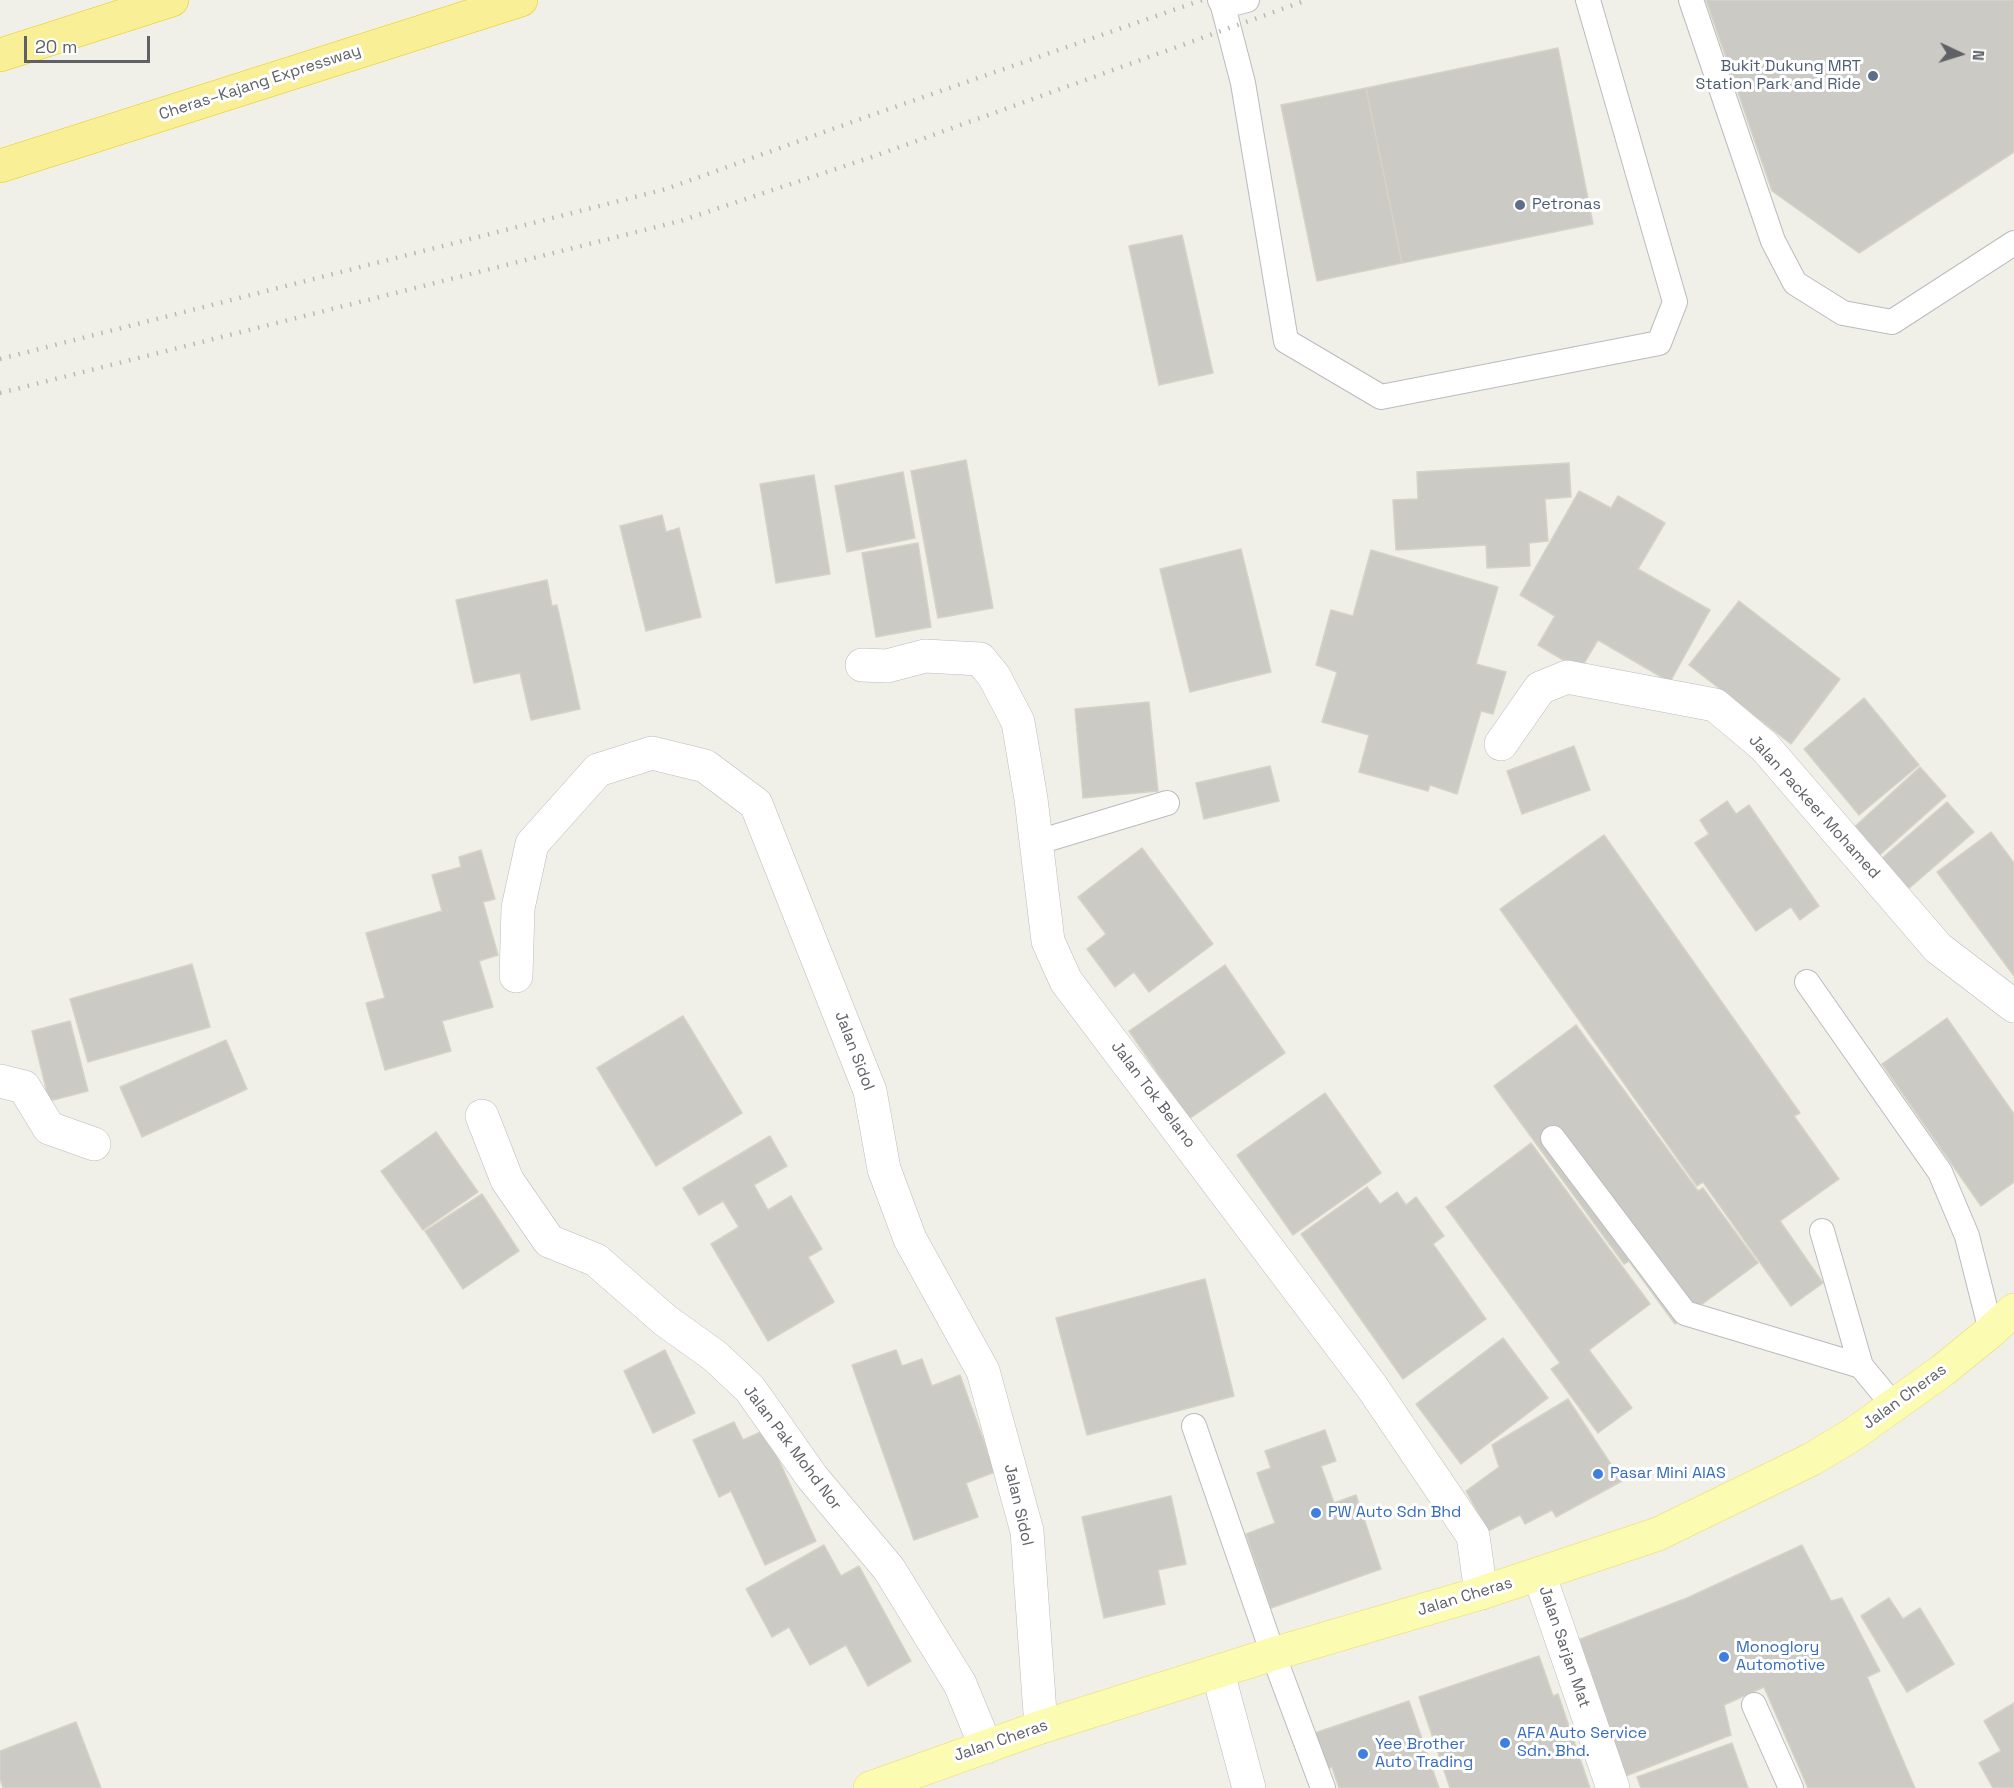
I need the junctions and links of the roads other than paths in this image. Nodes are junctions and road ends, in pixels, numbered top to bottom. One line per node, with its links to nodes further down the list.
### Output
1 (172, 0): 7 (highway)
2 (521, 0): 8 (highway, Cheras–Kajang Expressway)
3 (1247, 0): 6 (lane)
4 (1588, 0): 6 (lane)
5 (1691, 0): 9 (lane)
6 (1222, 3)
7 (0, 55)
8 (0, 166)
9 (2014, 243)
10 (862, 664): 13 (street, Jalan Tok Belano)
11 (1501, 744): 16 (street, Jalan Packeer Mohamed)
12 (1167, 803): 13 (lane)
13 (1035, 843): 27 (street, Jalan Tok Belano)
14 (516, 976): 31 (street, Jalan Sidol)
15 (1807, 982): 22 (lane)
16 (2014, 1006)
17 (0, 1081): 20 (street)
18 (482, 1116): 32 (street, Jalan Pak Mohd Nor)
19 (1553, 1138): 23 (lane)
20 (94, 1144)
21 (1822, 1231): 23 (lane)
22 (2003, 1321): 24 (main road, Jalan Cheras)
23 (1861, 1366): 24 (lane)
24 (1894, 1406): 26 (main road, Jalan Cheras)
25 (1194, 1426): 28 (lane)
26 (1539, 1574): 27 (main road, Jalan Cheras); 36 (street, Jalan Sarjan Mat)
27 (1481, 1593): 28 (main road, Jalan Cheras)
28 (1273, 1654): 29 (main road, Jalan Cheras); 35 (lane)
29 (1218, 1673): 31 (main road, Jalan Cheras); 34 (street)
30 (1754, 1705): 37 (lane)
31 (1041, 1727): 32 (main road, Jalan Cheras)
32 (986, 1747): 33 (main road, Jalan Cheras)
33 (884, 1785)
34 (1249, 1788)
35 (1323, 1788)
36 (1613, 1788)
37 (1791, 1788)

